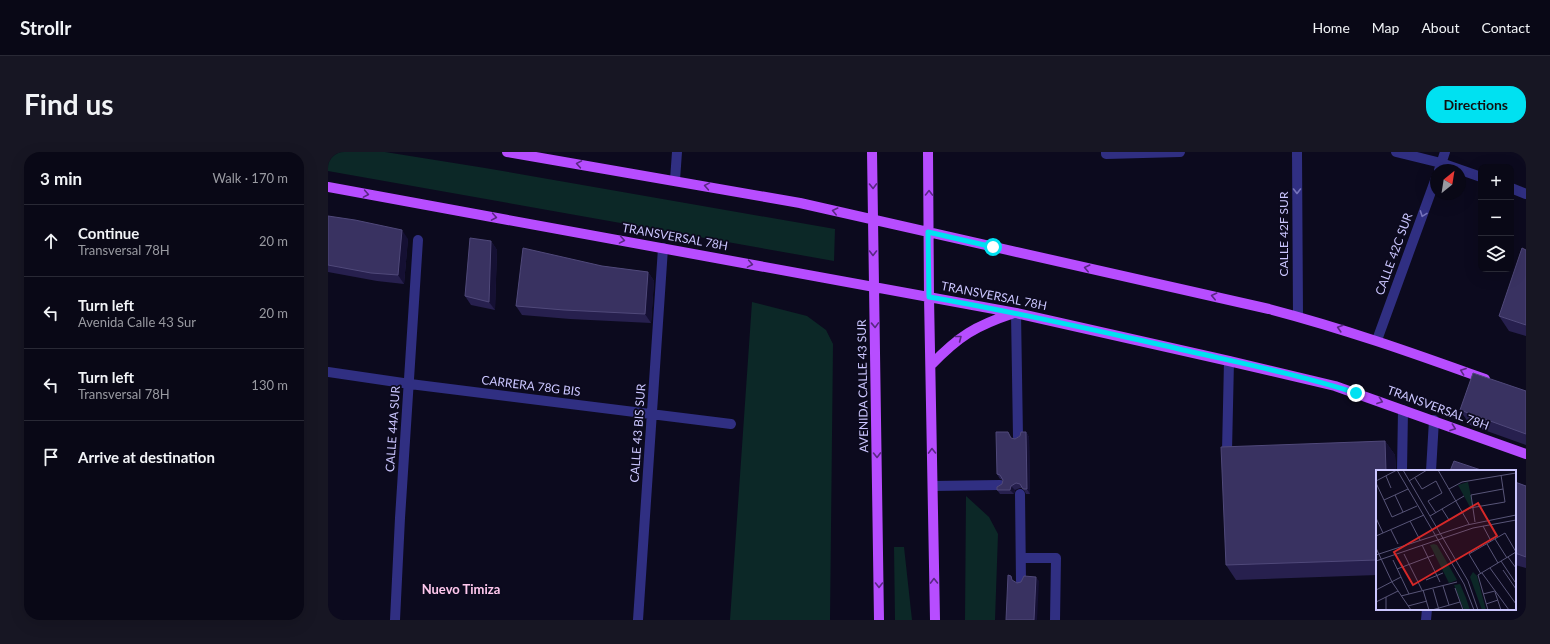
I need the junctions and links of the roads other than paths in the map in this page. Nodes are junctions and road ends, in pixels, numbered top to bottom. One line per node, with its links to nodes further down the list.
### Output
1 (507, 152): 14 (main road, one-way to 1)
2 (677, 152): 14 (street)
3 (872, 152): 19 (main road, AVENIDA CALLE 43 SUR, one-way to 19)
4 (928, 152): 20 (main road, one-way to 4)
5 (1180, 152): 9 (street)
6 (1297, 152): 26 (street, CALLE 42F SUR, one-way to 26)
7 (1396, 152): 10 (street)
8 (1445, 152): 11 (street)
9 (1106, 153)
10 (1434, 164)
11 (1441, 164)
12 (1466, 174): 13 (street)
13 (1478, 177)
14 (675, 180): 19 (main road, one-way to 14)
15 (328, 187): 22 (main road, TRANSVERSAL 78H, one-way to 22)
16 (1514, 189): 18 (street)
17 (1430, 194): 27 (street, CALLE 42C SUR, one-way to 27)
18 (1526, 194)
19 (873, 220): 20 (main road); 23 (main road, AVENIDA CALLE 43 SUR, one-way to 23)
20 (928, 232): 24 (main road); 26 (main road, one-way to 20)
21 (418, 240): 32 (street, CALLE 44A SUR)
22 (663, 248): 23 (main road, TRANSVERSAL 78H, one-way to 23); 34 (street, CALLE 43 BIS SUR)
23 (873, 286): 24 (main road, TRANSVERSAL 78H); 50 (main road, AVENIDA CALLE 43 SUR, one-way to 50)
24 (929, 297): 25 (main road, TRANSVERSAL 78H); 29 (main road)
25 (1016, 313): 28 (main road, TRANSVERSAL 78H); 29 (main road, one-way to 25); 37 (street)
26 (1298, 316): 27 (main road, one-way to 26)
27 (1377, 340): 31 (main road, one-way to 27)
28 (1229, 361): 33 (main road, TRANSVERSAL 78H, one-way to 33); 38 (street)
29 (931, 365): 43 (main road, one-way to 29)
30 (328, 372): 32 (street, CARRERA 78G BIS)
31 (1496, 383)
32 (410, 384): 34 (street, CARRERA 78G BIS); 48 (street, CALLE 44A SUR)
33 (1403, 410): 35 (main road, TRANSVERSAL 78H); 40 (street)
34 (652, 414): 36 (street, CARRERA 78G BIS); 49 (street, CALLE 43 BIS SUR)
35 (1434, 420): 39 (main road, TRANSVERSAL 78H, one-way to 39); 41 (street)
36 (731, 424)
37 (1018, 437)
38 (1227, 451)
39 (1526, 454)
40 (1402, 470)
41 (1431, 470)
42 (1000, 485): 43 (street)
43 (933, 486): 51 (main road, one-way to 43)
44 (1020, 494): 45 (street)
45 (1021, 558): 46 (street); 52 (street)
46 (1021, 580)
47 (1427, 610): 53 (street)
48 (395, 620)
49 (638, 620)
50 (879, 620)
51 (934, 620)
52 (1055, 620)
53 (1426, 620)

